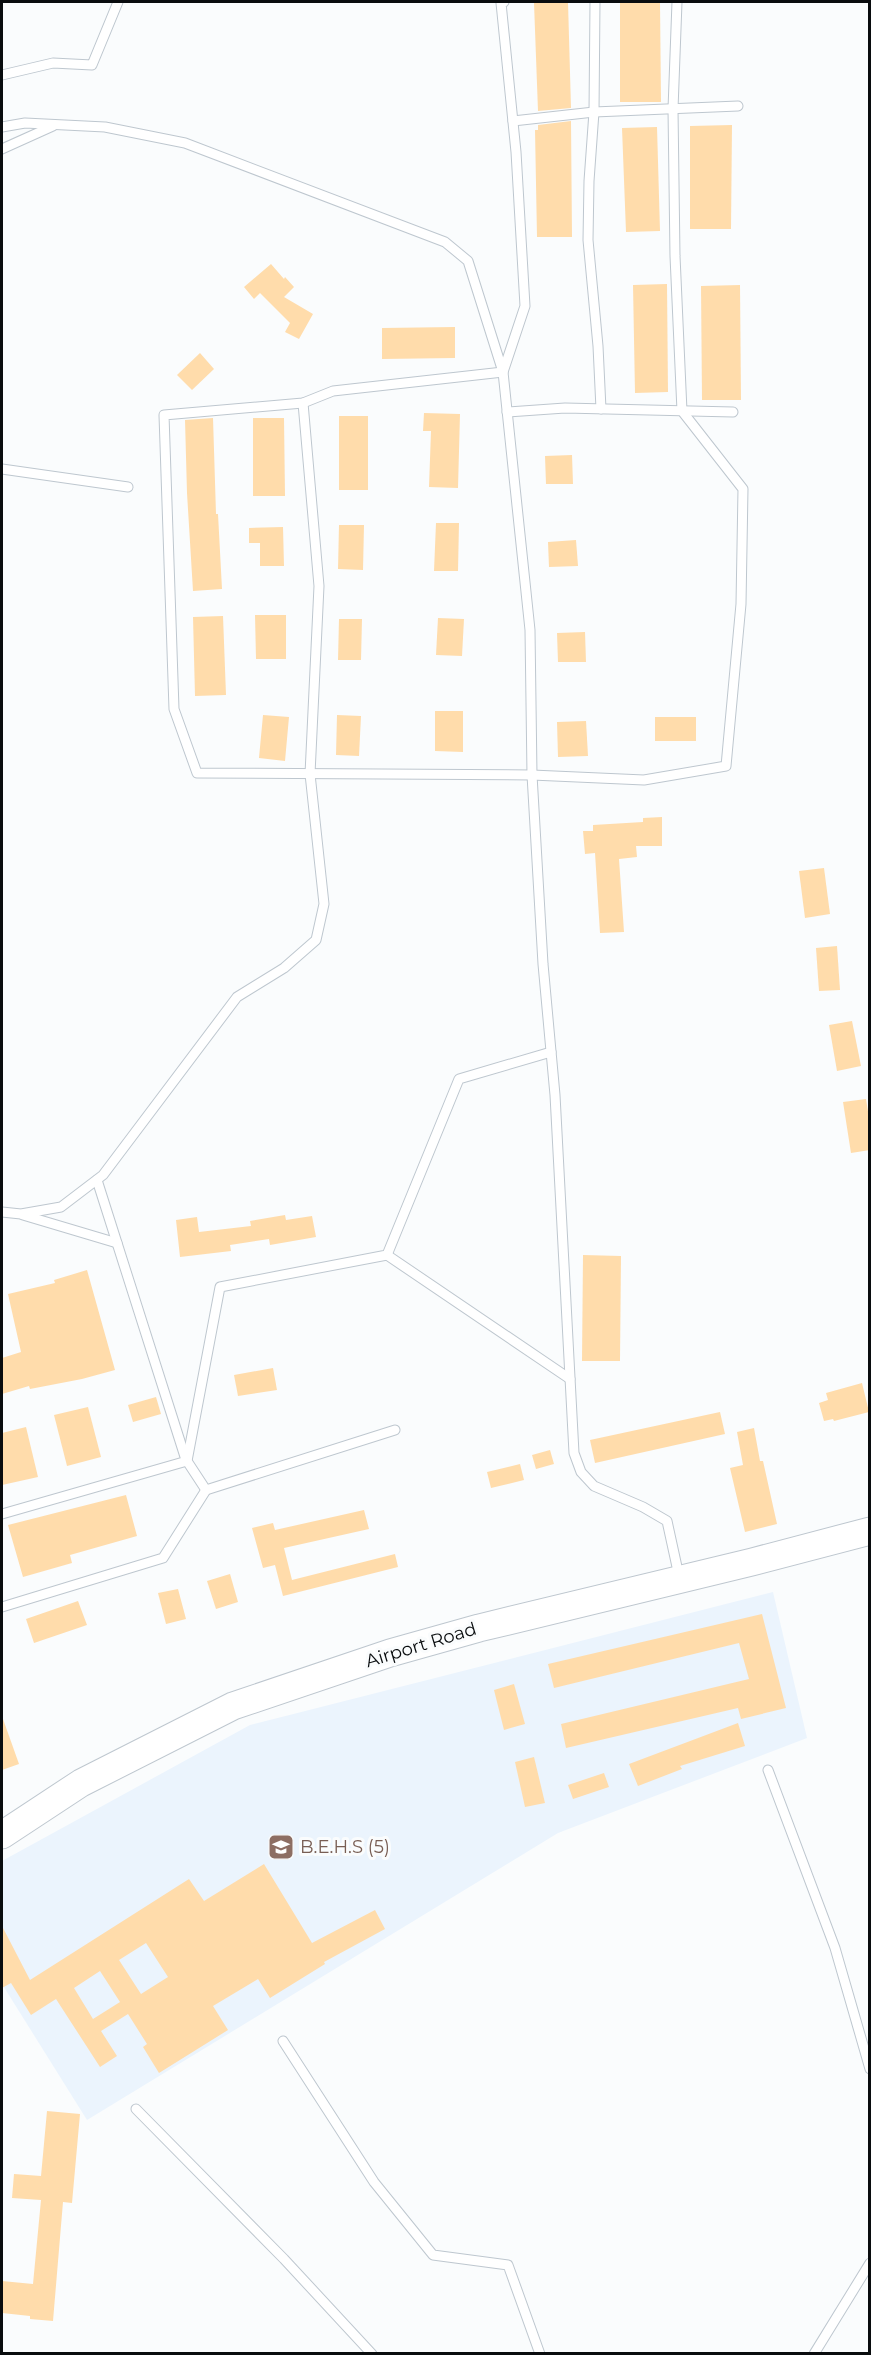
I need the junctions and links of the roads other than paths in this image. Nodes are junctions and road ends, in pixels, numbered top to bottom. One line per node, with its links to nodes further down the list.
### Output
1 (118, 2): 5 (lane)
2 (504, 2): 9 (lane)
3 (595, 2): 8 (lane)
4 (677, 2): 7 (lane)
5 (2, 75)
6 (738, 106): 7 (lane)
7 (674, 109): 8 (lane); 16 (lane)
8 (594, 112): 9 (lane); 15 (lane)
9 (513, 121): 13 (lane)
10 (55, 125): 11 (lane); 12 (lane); 13 (lane)
11 (2, 127)
12 (2, 149)
13 (503, 372): 14 (lane); 17 (lane)
14 (303, 403): 21 (lane); 21 (lane)
15 (601, 409): 16 (lane); 17 (lane)
16 (682, 411): 18 (lane); 22 (lane)
17 (507, 412): 22 (lane)
18 (733, 412)
19 (2, 469): 20 (lane)
20 (128, 487)
21 (310, 774): 22 (lane); 24 (lane)
22 (532, 775): 23 (lane)
23 (551, 1052): 28 (lane); 29 (lane)
24 (97, 1180): 26 (lane); 27 (lane)
25 (2, 1212): 26 (lane)
26 (21, 1214): 27 (lane)
27 (117, 1244): 31 (lane)
28 (387, 1255): 29 (lane); 31 (lane)
29 (570, 1379): 35 (lane)
30 (395, 1430): 32 (lane)
31 (187, 1461): 32 (lane); 33 (lane)
32 (206, 1490): 36 (lane)
33 (2, 1514)
34 (870, 1531): 35 (main road, Airport Road)
35 (680, 1580): 38 (main road, Airport Road)
36 (2, 1607)
37 (768, 1770): 40 (lane)
38 (2, 1835)
39 (283, 2041): 44 (lane)
40 (870, 2069)
41 (136, 2109): 43 (lane)
42 (870, 2263): 45 (lane)
43 (372, 2354)
44 (540, 2354)
45 (814, 2354)

